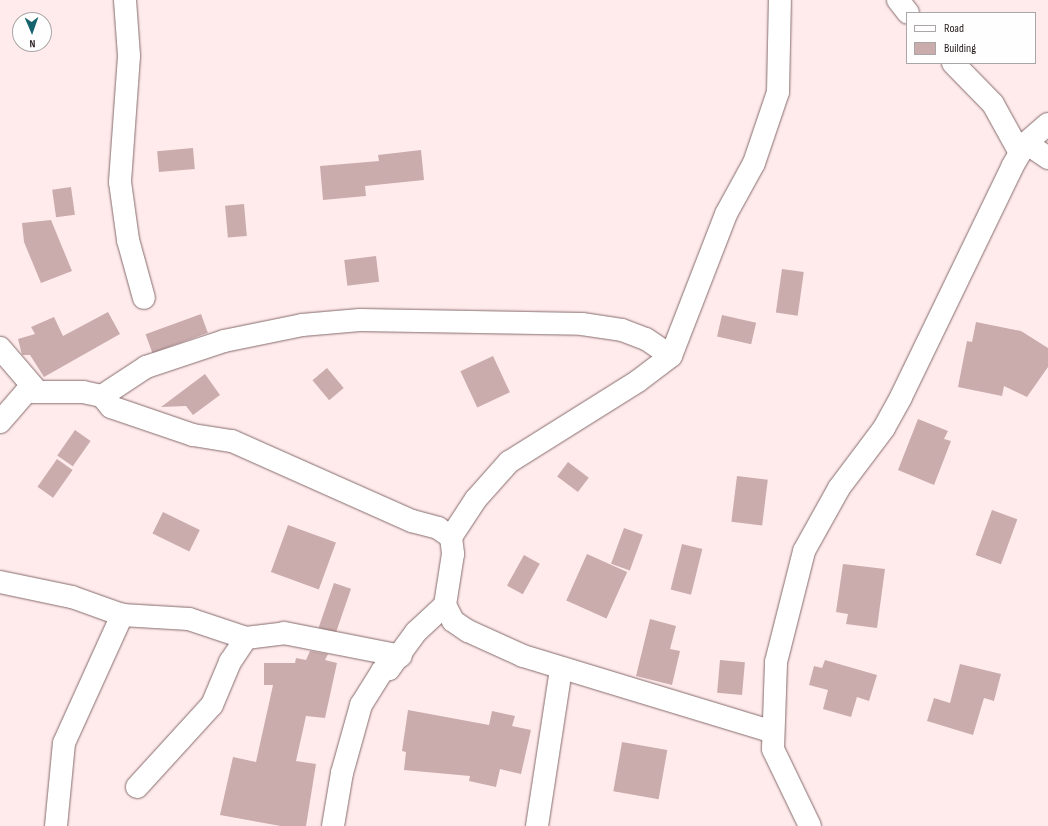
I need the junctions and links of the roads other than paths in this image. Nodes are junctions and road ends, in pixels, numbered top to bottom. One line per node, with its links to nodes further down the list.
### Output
1 (125, 0): 9 (street)
2 (780, 0): 11 (street)
3 (898, 0): 4 (street)
4 (907, 12)
5 (954, 64): 7 (street)
6 (1048, 124): 7 (street)
7 (1023, 148): 8 (street); 22 (street)
8 (1048, 158)
9 (144, 298)
10 (0, 348): 12 (street)
11 (671, 356): 13 (street); 15 (street)
12 (37, 392): 13 (street); 14 (street)
13 (102, 396): 15 (street)
14 (0, 422)
15 (451, 537): 17 (street)
16 (0, 582): 18 (street)
17 (445, 605): 20 (street); 21 (street)
18 (122, 615): 19 (street); 24 (street)
19 (246, 638): 20 (street); 23 (street)
20 (401, 656): 25 (street)
21 (561, 669): 22 (street); 26 (street)
22 (773, 732): 27 (street)
23 (137, 787)
24 (56, 826)
25 (333, 826)
26 (537, 826)
27 (810, 826)

